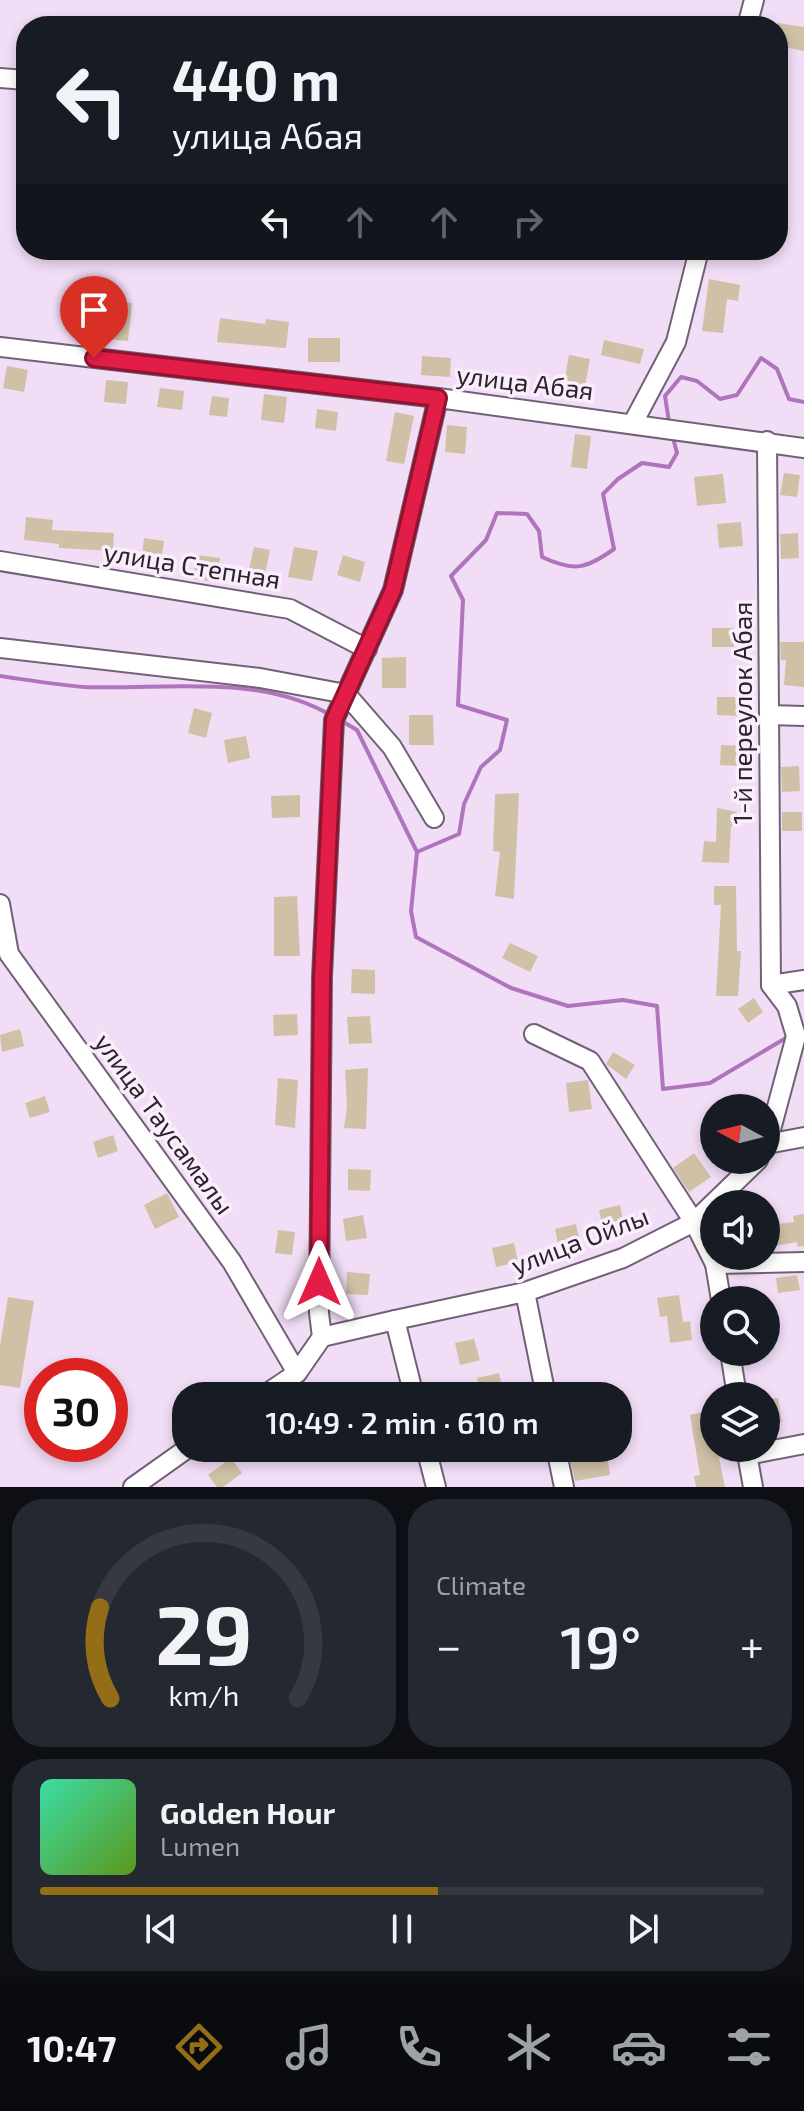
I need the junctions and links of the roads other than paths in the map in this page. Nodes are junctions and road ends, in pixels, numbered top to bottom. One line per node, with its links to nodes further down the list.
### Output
1 (696, 260): 4 (street)
2 (0, 347): 3 (street, улица Абая)
3 (438, 398): 4 (street, улица Абая); 9 (street)
4 (633, 423): 5 (street, улица Абая)
5 (767, 441): 6 (street, улица Абая); 11 (street, 1-й переулок Абая)
6 (804, 448)
7 (0, 561): 9 (street, улица Степная)
8 (0, 648): 10 (street)
9 (367, 649): 10 (street)
10 (346, 694): 13 (street); 28 (street)
11 (769, 715): 12 (street); 16 (street, 1-й переулок Абая)
12 (804, 716)
13 (434, 818)
14 (0, 904): 29 (street, улица Таусамалы)
15 (804, 980): 16 (street)
16 (771, 985): 18 (street)
17 (534, 1034): 22 (street)
18 (780, 1095)
19 (804, 1137): 20 (street)
20 (780, 1143)
21 (744, 1174): 22 (street, улица Ойлы)
22 (694, 1222): 23 (street); 26 (street, улица Ойлы)
23 (700, 1234)
24 (804, 1262): 25 (street)
25 (780, 1263)
26 (525, 1292): 27 (street, улица Ойлы); 32 (street)
27 (395, 1320): 28 (street); 31 (street)
28 (322, 1337): 29 (street)
29 (297, 1373): 30 (street)
30 (284, 1382)
31 (410, 1382)
32 (543, 1382)
33 (804, 1444): 34 (street)
34 (780, 1447)
35 (172, 1459): 39 (street)
36 (430, 1462): 40 (street)
37 (559, 1462): 41 (street)
38 (748, 1462): 42 (street)
39 (133, 1487)
40 (436, 1487)
41 (564, 1487)
42 (753, 1487)

